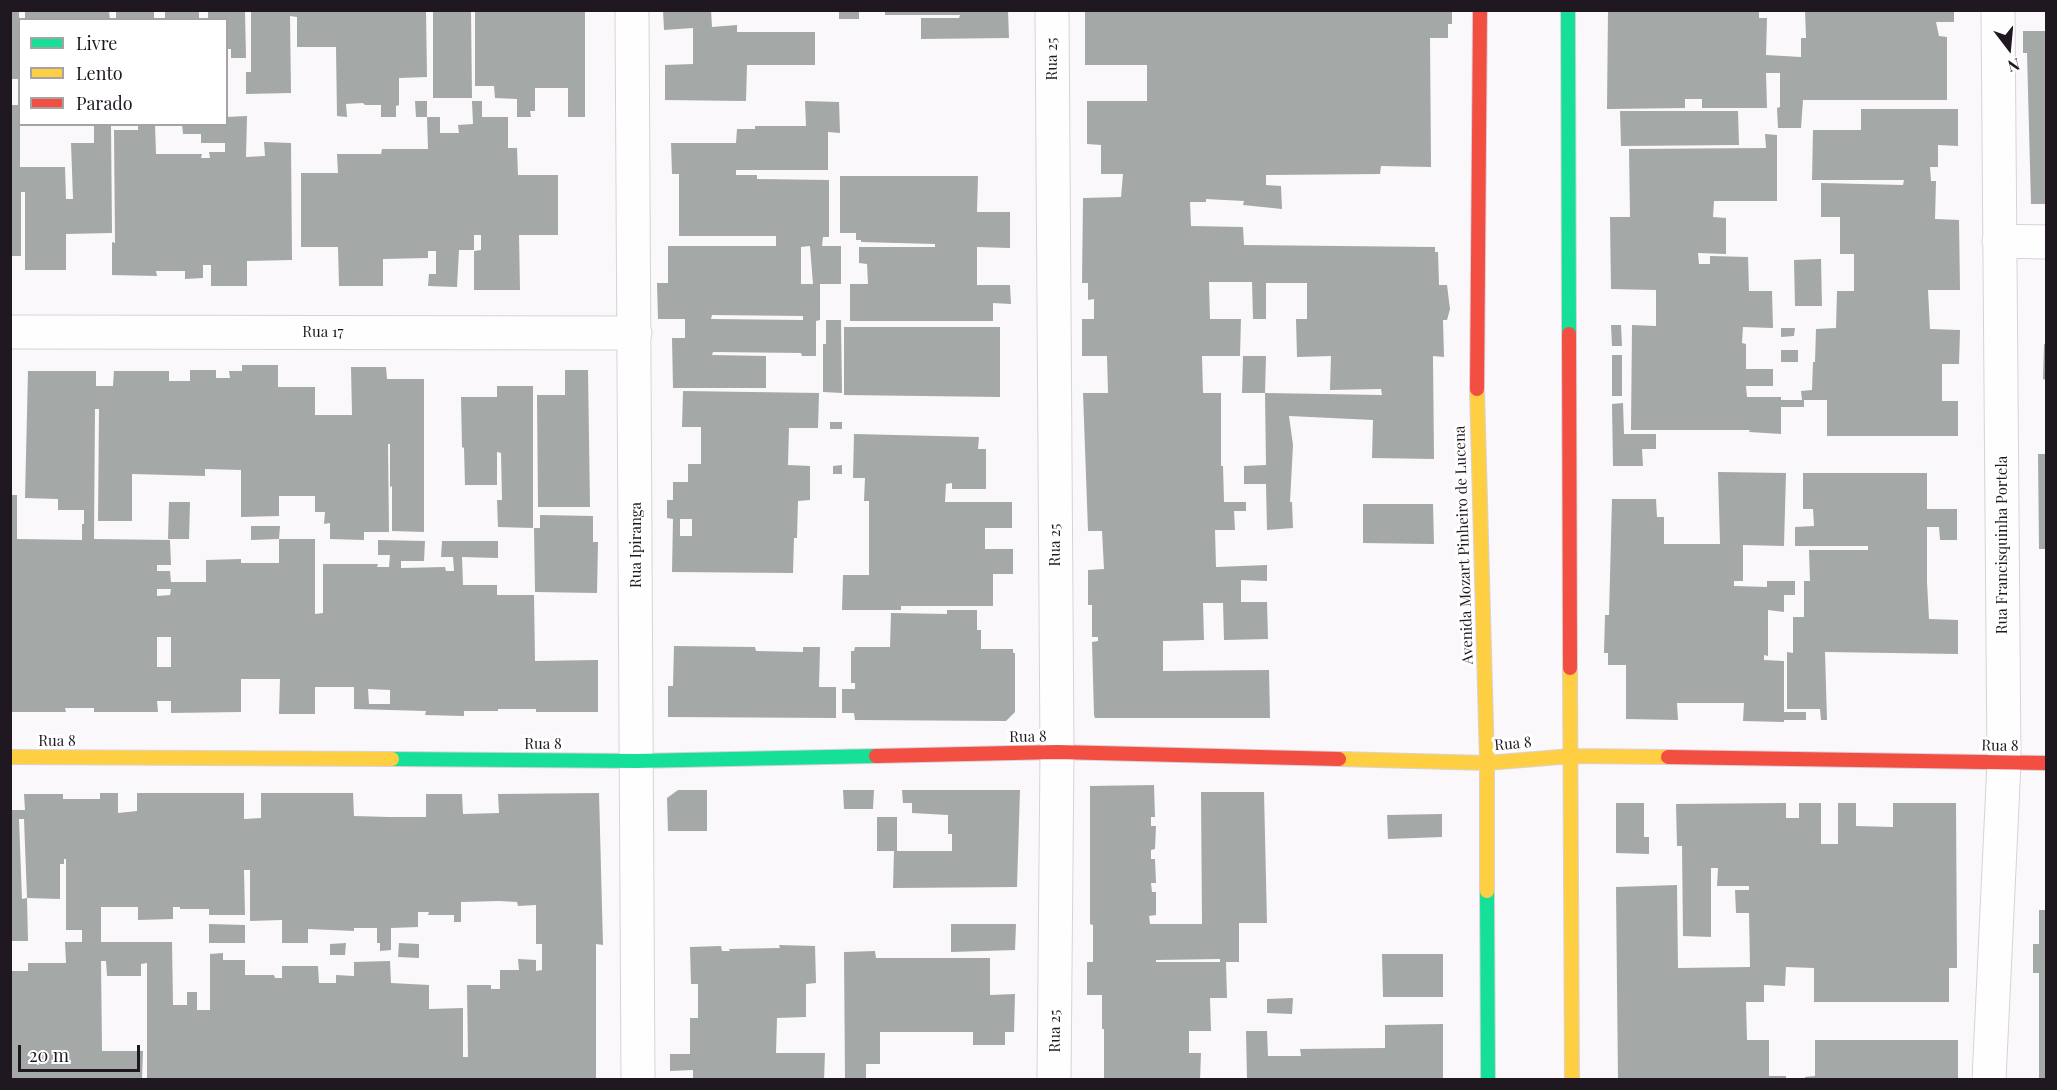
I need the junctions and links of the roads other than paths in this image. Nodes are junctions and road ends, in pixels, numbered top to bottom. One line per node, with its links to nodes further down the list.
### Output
1 (632, 10): 9 (street, Rua Ipiranga)
2 (1052, 10): 10 (street, Rua 25)
3 (1480, 10): 14 (main road, Avenida Mozart Pinheiro de Lucena)
4 (1568, 10): 11 (main road)
5 (1998, 10): 6 (street, Rua Francisquinha Portela)
6 (1999, 241): 7 (street); 15 (street, Rua Francisquinha Portela)
7 (2046, 242)
8 (10, 332): 9 (street, Rua 17)
9 (635, 333): 13 (street, Rua Ipiranga)
10 (1057, 753): 13 (main road, Rua 8); 14 (main road, Rua 8); 18 (street, Rua 25)
11 (1572, 756): 14 (main road, Rua 8); 15 (main road, Rua 8); 20 (main road)
12 (10, 758): 13 (main road, Rua 8)
13 (636, 760): 17 (street, Rua Ipiranga)
14 (1487, 763): 19 (main road, Avenida Mozart Pinheiro de Lucena)
15 (2004, 763): 16 (main road, Rua 8); 21 (street, Rua Francisquinha Portela)
16 (2046, 763)
17 (638, 1080)
18 (1054, 1080)
19 (1488, 1080)
20 (1572, 1080)
21 (1989, 1080)

